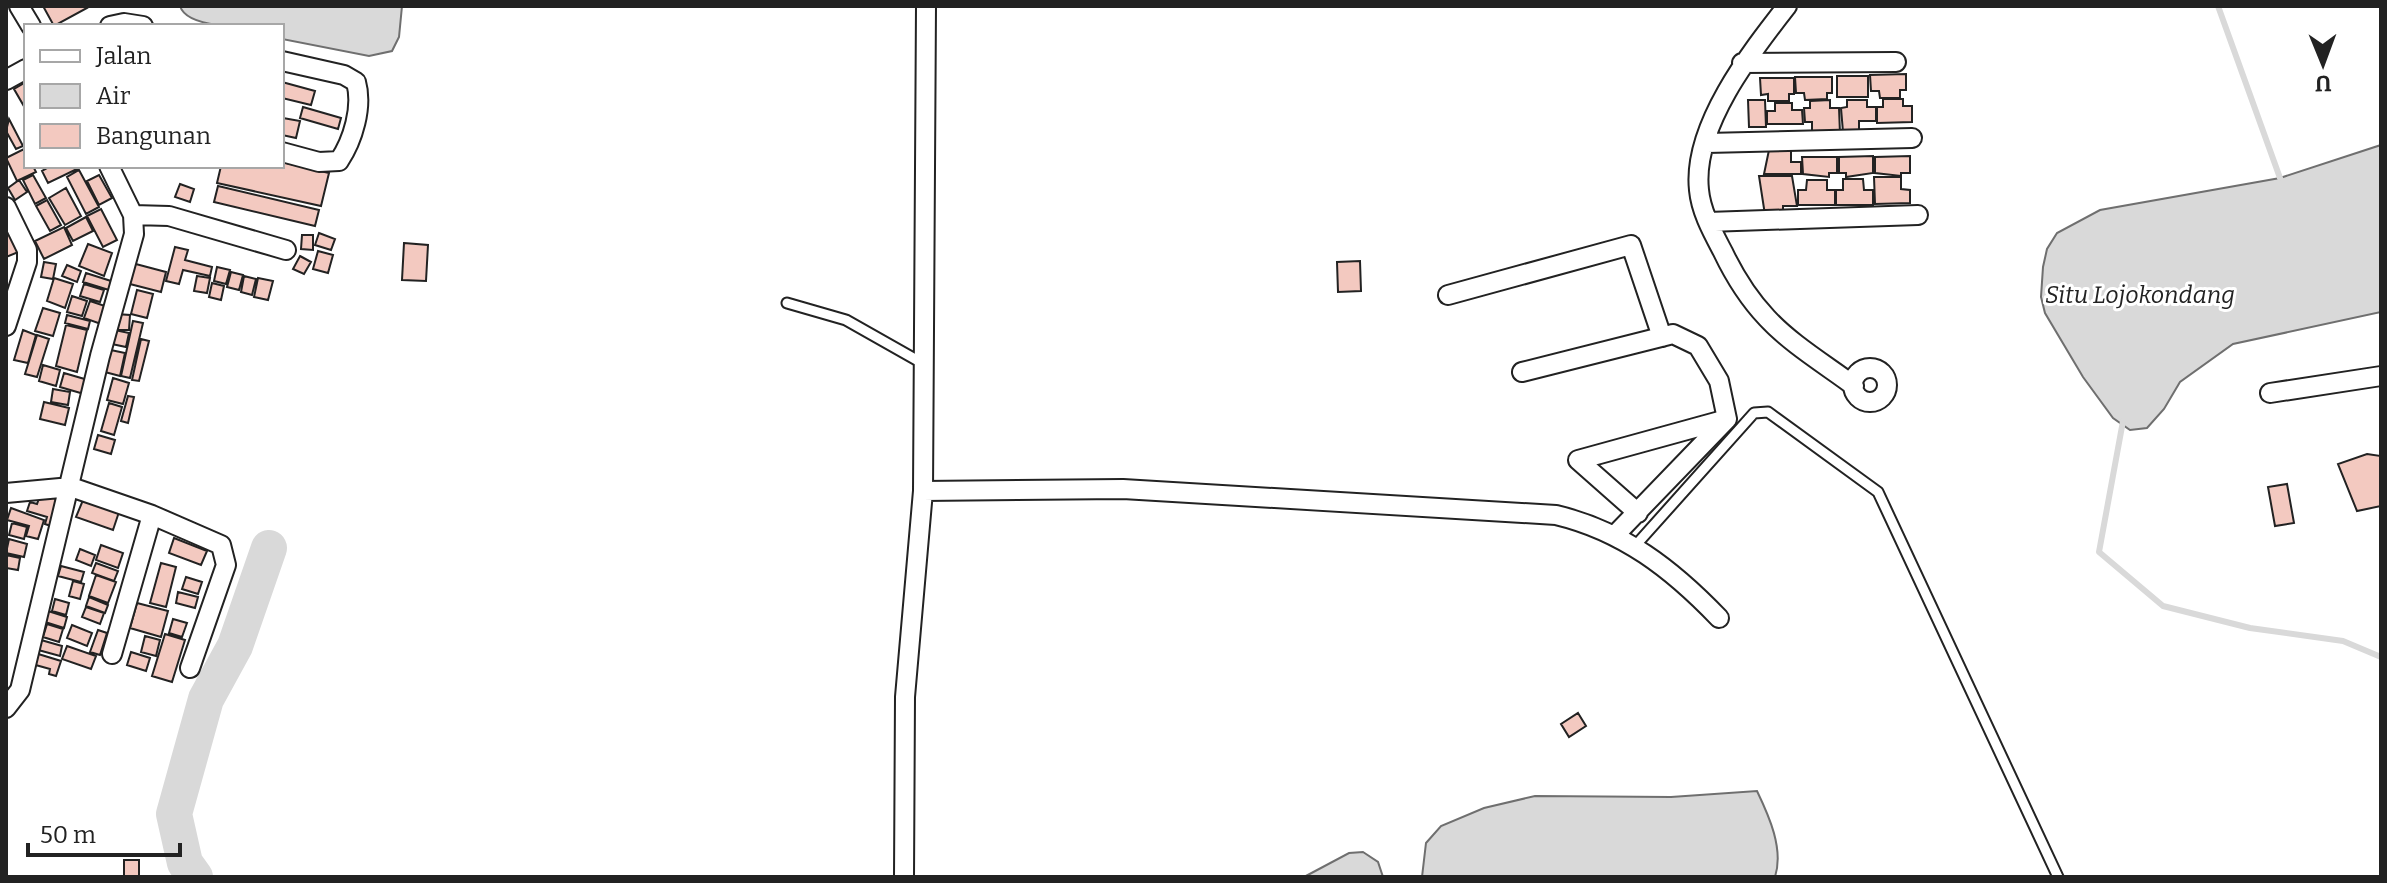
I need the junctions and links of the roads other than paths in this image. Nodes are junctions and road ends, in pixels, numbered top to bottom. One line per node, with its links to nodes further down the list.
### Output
1 (19, 6): 4 (street)
2 (926, 6): 23 (street)
3 (1787, 6): 7 (street)
4 (30, 24)
5 (284, 61): 12 (street)
6 (1896, 62): 7 (street)
7 (1742, 63): 11 (street)
8 (24, 70): 9 (street)
9 (6, 80)
10 (1912, 138): 11 (street)
11 (1707, 143): 17 (street)
12 (284, 153)
13 (110, 168): 15 (street)
14 (6, 207): 21 (street)
15 (133, 215): 18 (street); 29 (street)
16 (1918, 215): 17 (street)
17 (1708, 222): 26 (street)
18 (286, 250)
19 (1448, 295): 22 (street)
20 (787, 303): 23 (lane)
21 (6, 326)
22 (1662, 337): 24 (street); 28 (street)
23 (922, 363): 30 (street)
24 (1522, 372)
25 (2381, 376): 27 (street)
26 (1854, 386)
27 (2270, 393)
28 (1727, 419): 32 (street); 32 (street)
29 (71, 487): 31 (street); 33 (street); 39 (street)
30 (923, 491): 34 (street); 40 (street)
31 (6, 493)
32 (1638, 513): 34 (street)
33 (152, 515): 37 (street); 38 (street)
34 (1615, 535): 35 (street)
35 (1635, 546): 36 (street); 41 (lane)
36 (1719, 618)
37 (112, 654)
38 (190, 668)
39 (6, 708)
40 (904, 877)
41 (2058, 877)

